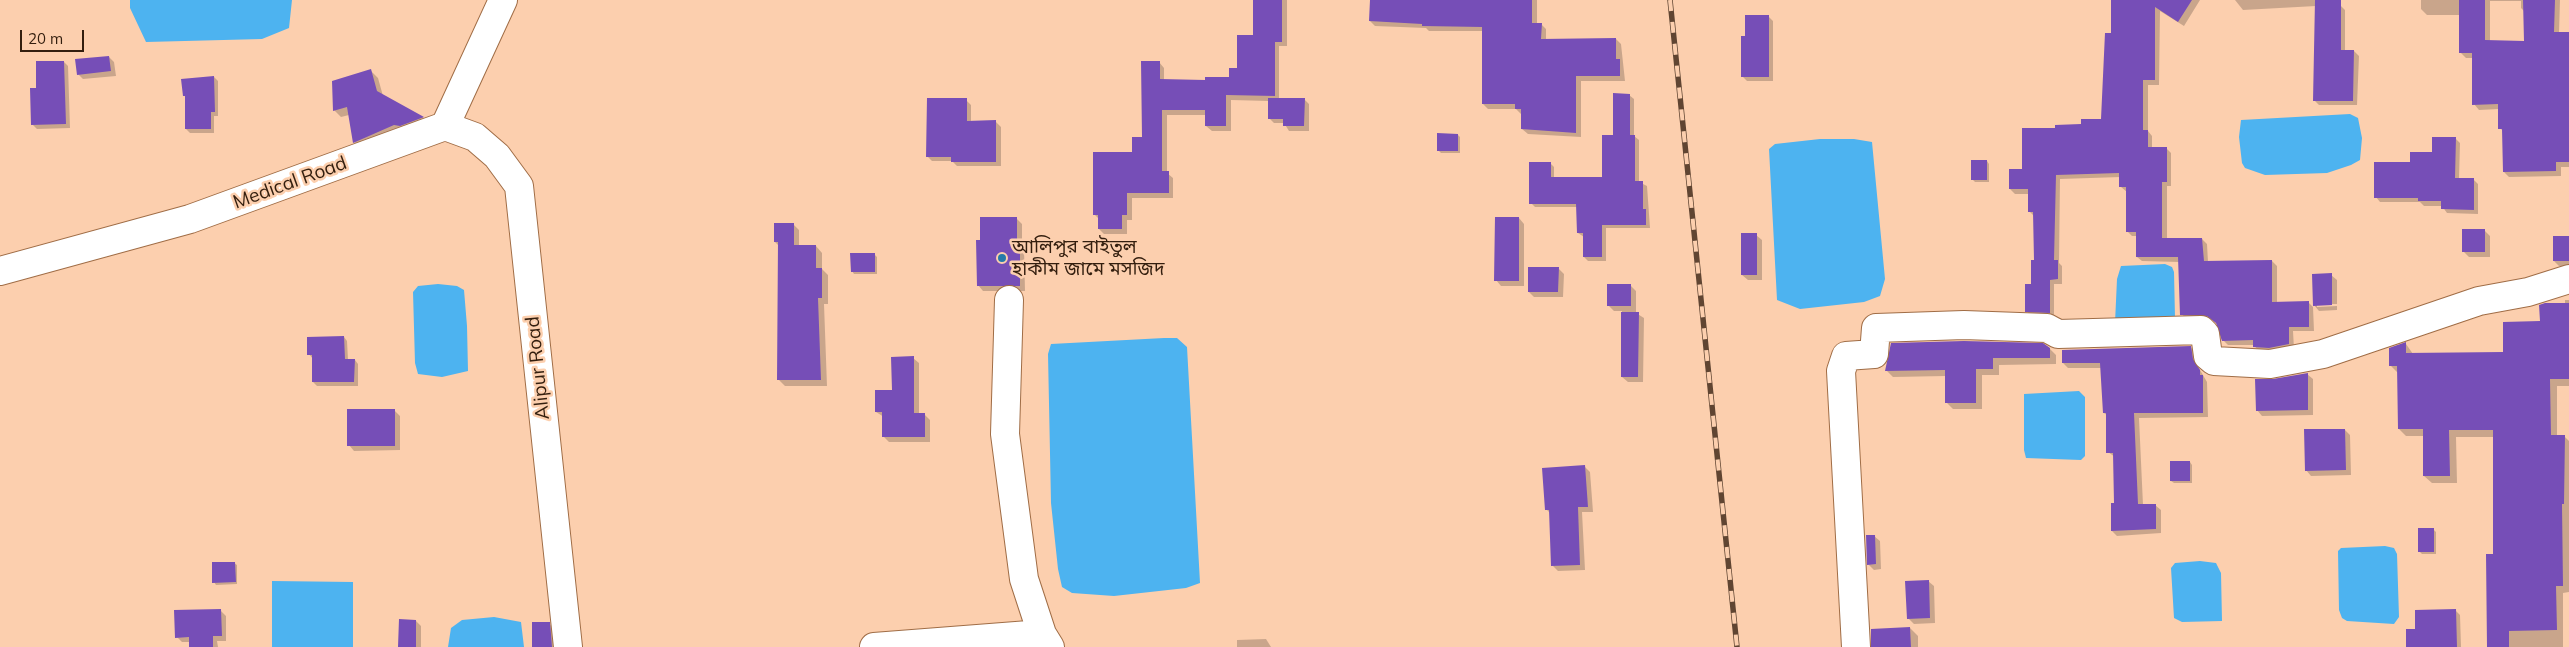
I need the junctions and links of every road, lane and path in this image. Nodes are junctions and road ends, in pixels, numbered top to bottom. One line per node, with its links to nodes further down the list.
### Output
1 (503, 0): 2 (street)
2 (445, 126): 3 (street, Medical Road); 7 (street, Alipur Road)
3 (0, 271)
4 (2569, 279): 9 (street)
5 (1009, 300): 6 (street)
6 (1046, 640): 8 (street)
7 (568, 647)
8 (874, 647)
9 (1856, 647)

